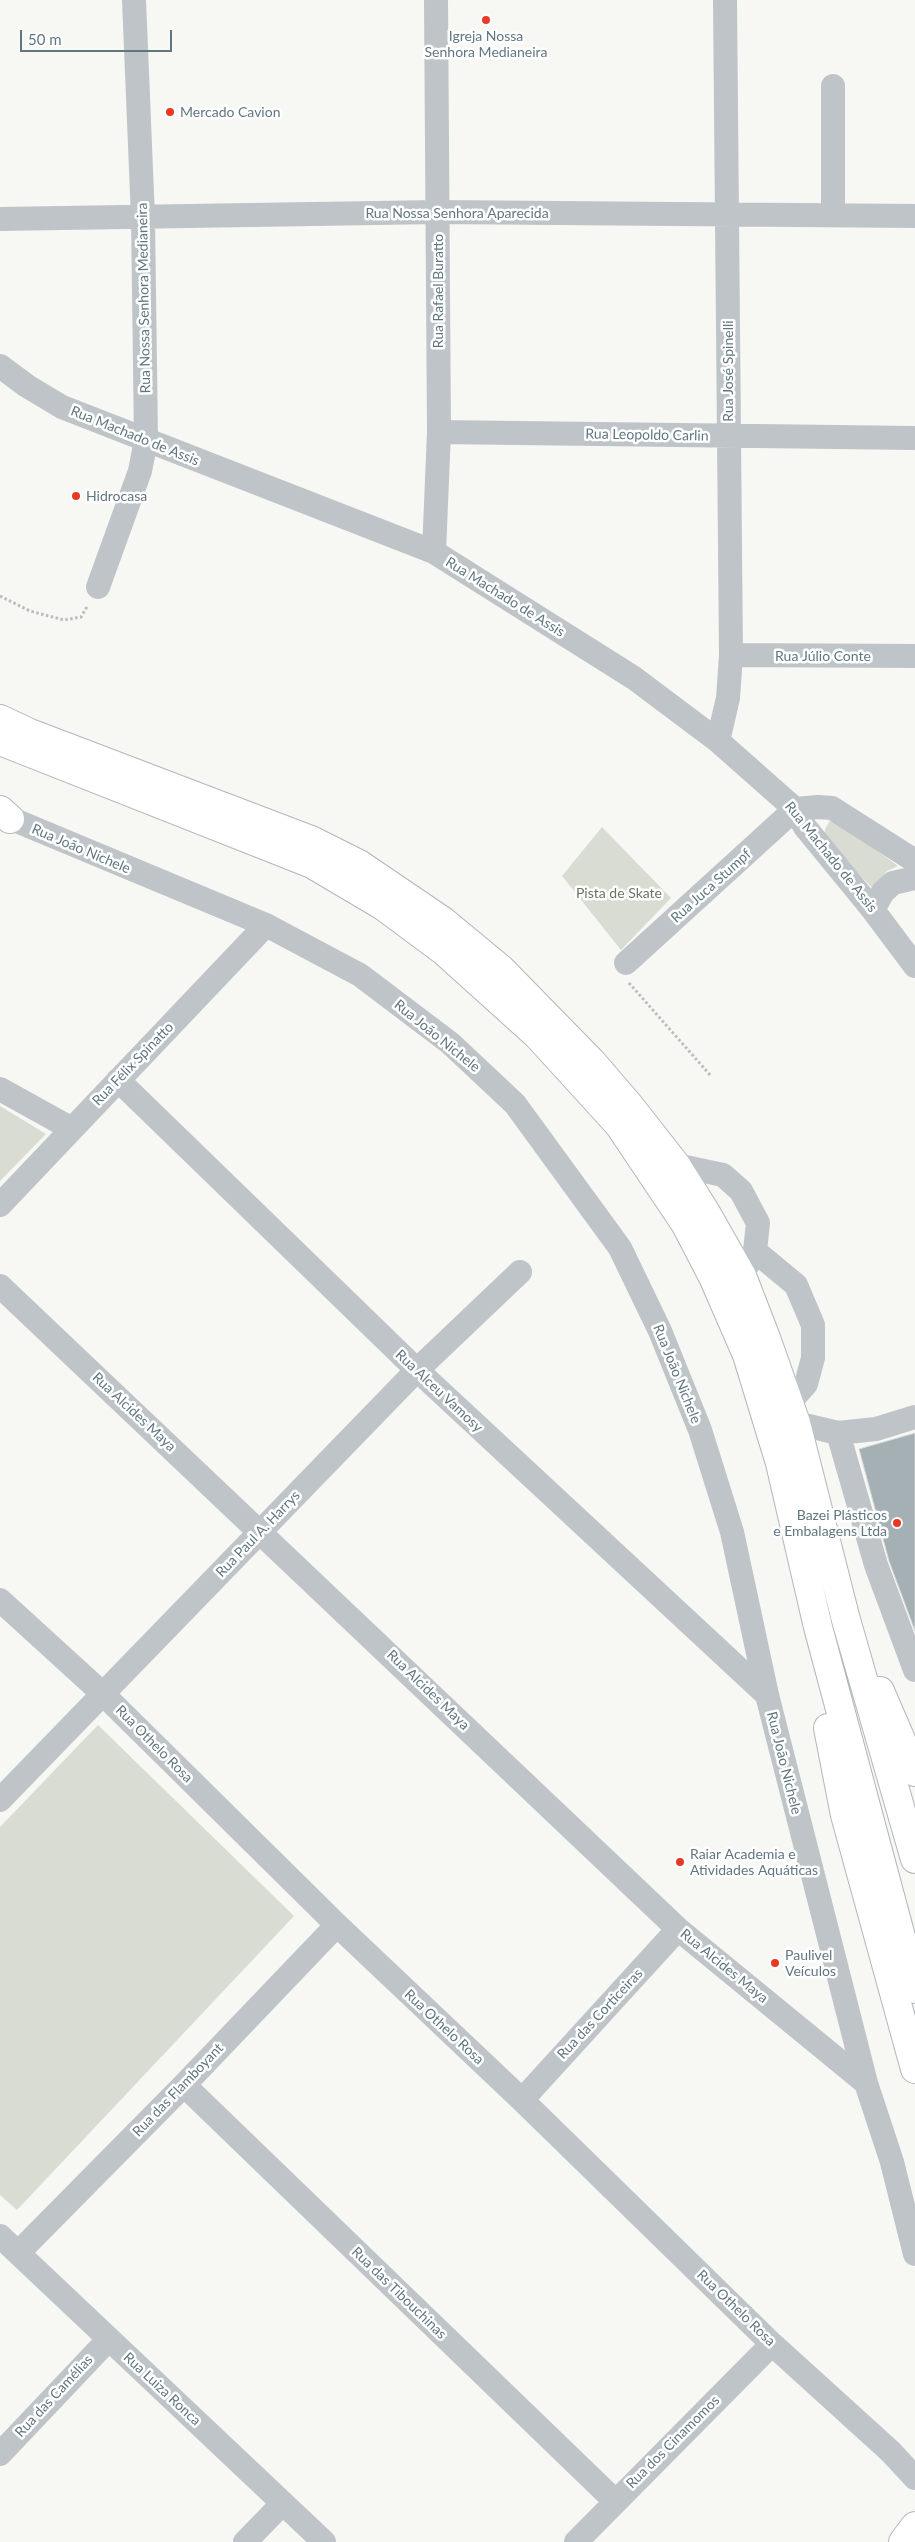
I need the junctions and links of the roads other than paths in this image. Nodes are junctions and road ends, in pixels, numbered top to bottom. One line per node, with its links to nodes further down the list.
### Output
1 (134, 0): 9 (street, Rua Nossa Senhora Medianeira)
2 (436, 0): 5 (street, Rua Rafael Buratto)
3 (725, 0): 6 (street, Rua José Spinelli)
4 (833, 86): 7 (street)
5 (438, 212): 6 (street, Rua Nossa Senhora Aparecida); 9 (street, Rua Nossa Senhora Aparecida); 12 (street, Rua Rafael Buratto)
6 (728, 214): 7 (street, Rua Nossa Senhora Aparecida); 13 (street, Rua José Spinelli)
7 (833, 215): 8 (street, Rua Nossa Senhora Aparecida)
8 (915, 216)
9 (143, 218): 10 (street, Rua Nossa Senhora Aparecida); 15 (street, Rua Nossa Senhora Medianeira)
10 (0, 219)
11 (0, 366): 15 (street, Rua Machado de Assis)
12 (439, 432): 13 (street, Rua Leopoldo Carlin); 16 (street, Rua Rafael Buratto)
13 (729, 436): 14 (street, Rua Leopoldo Carlin); 18 (street, Rua José Spinelli)
14 (915, 438)
15 (146, 440): 16 (street, Rua Machado de Assis); 17 (street, Rua Nossa Senhora Medianeira)
16 (434, 552): 22 (street, Rua Machado de Assis)
17 (98, 587)
18 (731, 655): 19 (street, Rua Júlio Conte); 22 (street, Rua José Spinelli)
19 (915, 656)
20 (0, 719): 34 (main road)
21 (0, 741): 47 (main road)
22 (718, 741): 23 (street, Rua Machado de Assis)
23 (795, 809): 25 (street); 27 (street, Rua Machado de Assis); 29 (street, Rua Juca Stumpf)
24 (3, 814): 28 (street, Rua João Nichele)
25 (915, 861)
26 (915, 878): 27 (street)
27 (873, 910): 30 (street, Rua Machado de Assis)
28 (266, 925): 31 (street, Rua Félix Spinatto); 50 (street, Rua João Nichele)
29 (626, 963)
30 (915, 966)
31 (118, 1080): 33 (street, Rua Félix Spinatto); 40 (street, Rua Alceu Vamosy)
32 (0, 1089): 33 (street)
33 (72, 1129): 35 (street, Rua Félix Spinatto)
34 (676, 1165): 36 (street); 38 (main road)
35 (0, 1204)
36 (755, 1251): 38 (street); 41 (street)
37 (520, 1272): 40 (street, Rua Paul A. Harrys)
38 (742, 1276): 41 (main road)
39 (0, 1286): 44 (street, Rua Alcides Maya)
40 (417, 1370): 44 (street, Rua Paul A. Harrys); 50 (street, Rua Alceu Vamosy)
41 (793, 1413): 43 (street); 46 (main road)
42 (915, 1417): 43 (street)
43 (838, 1433): 48 (street)
44 (261, 1532): 49 (street, Rua Paul A. Harrys); 55 (street, Rua Alcides Maya)
45 (0, 1600): 49 (street, Rua Othelo Rosa)
46 (846, 1620): 51 (main road); 53 (main road)
47 (818, 1627): 56 (main road); 57 (main road)
48 (915, 1670)
49 (102, 1693): 52 (street, Rua Paul A. Harrys); 54 (street, Rua Othelo Rosa)
50 (767, 1695): 58 (street, Rua João Nichele)
51 (915, 1772)
52 (0, 1800)
53 (915, 1859)
54 (337, 1925): 59 (street, Rua das Flamboyant); 60 (street, Rua Othelo Rosa)
55 (678, 1929): 58 (street, Rua Alcides Maya); 60 (street, Rua das Corticeiras)
56 (915, 1989)
57 (915, 2069)
58 (866, 2083): 63 (street, Rua João Nichele)
59 (184, 2085): 62 (street, Rua das Flamboyant); 70 (street, Rua das Tibouchinas)
60 (522, 2100): 65 (street, Rua Othelo Rosa)
61 (0, 2236): 62 (street, Rua Luiza Ronca)
62 (18, 2253): 64 (street, Rua Luiza Ronca)
63 (915, 2254)
64 (109, 2339): 67 (street, Rua das Camélias); 71 (street, Rua Luiza Ronca)
65 (772, 2344): 66 (street, Rua Othelo Rosa); 70 (street, Rua dos Cinamomos)
66 (890, 2452): 68 (street, Rua Othelo Rosa); 69 (street, Rua Othelo Rosa)
67 (0, 2454)
68 (915, 2459)
69 (915, 2478)
70 (615, 2501): 75 (street, Rua dos Cinamomos)
71 (283, 2503): 73 (street); 74 (street, Rua Luiza Ronca)
72 (915, 2526): 76 (main road)
73 (246, 2542)
74 (324, 2542)
75 (576, 2542)
76 (903, 2542)

